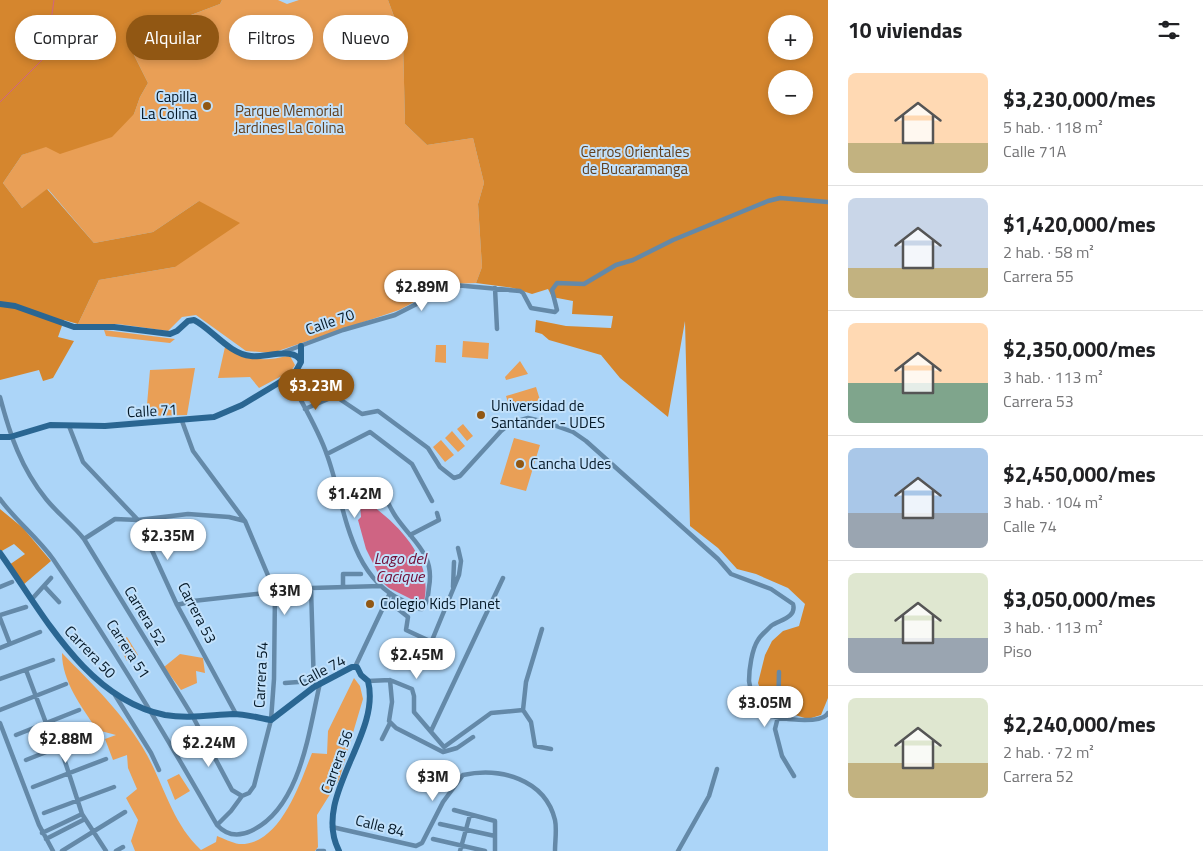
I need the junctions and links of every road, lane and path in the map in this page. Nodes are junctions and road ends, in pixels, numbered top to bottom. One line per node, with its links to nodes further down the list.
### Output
1 (828, 202): 2 (street, Calle 70)
2 (495, 288): 4 (street); 5 (street, Calle 70)
3 (0, 304): 7 (street, Calle 70)
4 (497, 328)
5 (301, 346): 7 (street, Calle 70); 8 (street)
6 (287, 354): 7 (street, Calle 70); 8 (street); 9 (street)
7 (274, 356)
8 (301, 362): 9 (street, Calle 71)
9 (292, 374): 11 (street); 12 (street, Calle 71)
10 (0, 397): 15 (street, Carrera 52)
11 (305, 409): 16 (street); 71 (street)
12 (182, 422): 13 (street, Calle 71); 22 (street, Carrera 54)
13 (69, 426): 15 (street, Calle 71); 21 (street, Carrera 53)
14 (0, 437): 15 (street, Calle 71)
15 (10, 437): 24 (street, Carrera 52)
16 (327, 454): 19 (street); 32 (street)
17 (377, 487): 23 (street)
18 (0, 499): 67 (street, Carrera 51)
19 (432, 501)
20 (437, 513): 23 (street)
21 (138, 520): 22 (street); 24 (street); 42 (street, Carrera 53)
22 (245, 522): 38 (street, Carrera 54)
23 (410, 535): 39 (street)
24 (84, 539): 70 (street, Carrera 52)
25 (458, 548): 37 (street)
26 (0, 553): 40 (street, Carrera 50)
27 (454, 562): 37 (street)
28 (361, 574): 35 (street)
29 (51, 578): 34 (street)
30 (503, 578): 76 (street)
31 (12, 582): 33 (street)
32 (381, 586): 35 (street); 39 (street)
33 (0, 587)
34 (45, 587): 40 (street); 41 (street)
35 (343, 587): 36 (street)
36 (311, 588): 38 (street); 61 (street)
37 (452, 591): 47 (street)
38 (275, 592): 42 (street); 72 (street, Carrera 54)
39 (394, 596): 47 (street); 52 (street)
40 (32, 599): 62 (street, Carrera 50)
41 (59, 602)
42 (177, 605): 69 (street, Carrera 53)
43 (26, 607): 44 (street)
44 (0, 616): 48 (street)
45 (542, 628): 66 (street)
46 (40, 632): 48 (street)
47 (432, 642): 50 (street)
48 (10, 644): 49 (street)
49 (0, 648)
50 (397, 658)
51 (53, 660): 53 (street)
52 (355, 667): 57 (street, Calle 74); 58 (street, Calle 74)
53 (26, 670): 55 (street); 63 (street)
54 (779, 672): 71 (street)
55 (0, 679)
56 (390, 680): 57 (street); 75 (street); 76 (street)
57 (368, 681): 101 (street, Carrera 56)
58 (320, 682): 61 (street, Calle 74); 100 (street)
59 (285, 683): 61 (street)
60 (66, 684): 63 (street)
61 (313, 684): 72 (street, Calle 74)
62 (115, 695): 67 (street); 86 (street, Carrera 50)
63 (36, 696): 64 (street); 74 (street)
64 (0, 710)
65 (79, 710): 74 (street)
66 (523, 710): 76 (street); 82 (street)
67 (153, 712): 70 (street); 100 (street, Carrera 51)
68 (828, 713): 71 (street)
69 (236, 714): 70 (street); 72 (street)
70 (193, 717): 91 (street, Carrera 52)
71 (778, 717): 88 (street)
72 (271, 720): 91 (street, Carrera 54)
73 (0, 723): 104 (street)
74 (46, 723): 78 (street)
75 (390, 723): 79 (street); 80 (street)
76 (431, 730)
77 (94, 733): 81 (street)
78 (16, 735)
79 (473, 737)
80 (382, 739)
81 (60, 746): 84 (street); 87 (street)
82 (551, 749)
83 (106, 759): 87 (street)
84 (26, 760)
85 (717, 768): 120 (street)
86 (159, 770)
87 (68, 774): 89 (street); 92 (street)
88 (794, 776)
89 (33, 787)
90 (114, 787): 92 (street)
91 (242, 796): 100 (street, Carrera 54)
92 (78, 800): 95 (street); 96 (street)
93 (454, 810): 97 (street)
94 (125, 812): 103 (street)
95 (44, 813)
96 (82, 814): 98 (street); 104 (street)
97 (470, 814): 102 (street); 105 (street)
98 (85, 819): 103 (street); 106 (street)
99 (440, 824): 102 (street)
100 (217, 825)
101 (332, 826): 116 (street, Carrera 56); 119 (street, Calle 84)
102 (466, 831): 105 (street); 109 (street)
103 (93, 832): 111 (street); 112 (street)
104 (42, 833): 106 (street)
105 (495, 836): 118 (street)
106 (46, 839): 110 (street)
107 (433, 839): 109 (street)
108 (123, 847): 113 (street)
109 (461, 848): 117 (street)
110 (53, 851)
111 (62, 851)
112 (106, 851)
113 (116, 851)
114 (319, 851): 115 (street)
115 (324, 851)
116 (339, 851)
117 (485, 851)
118 (495, 851)
119 (555, 851)
120 (678, 851)

